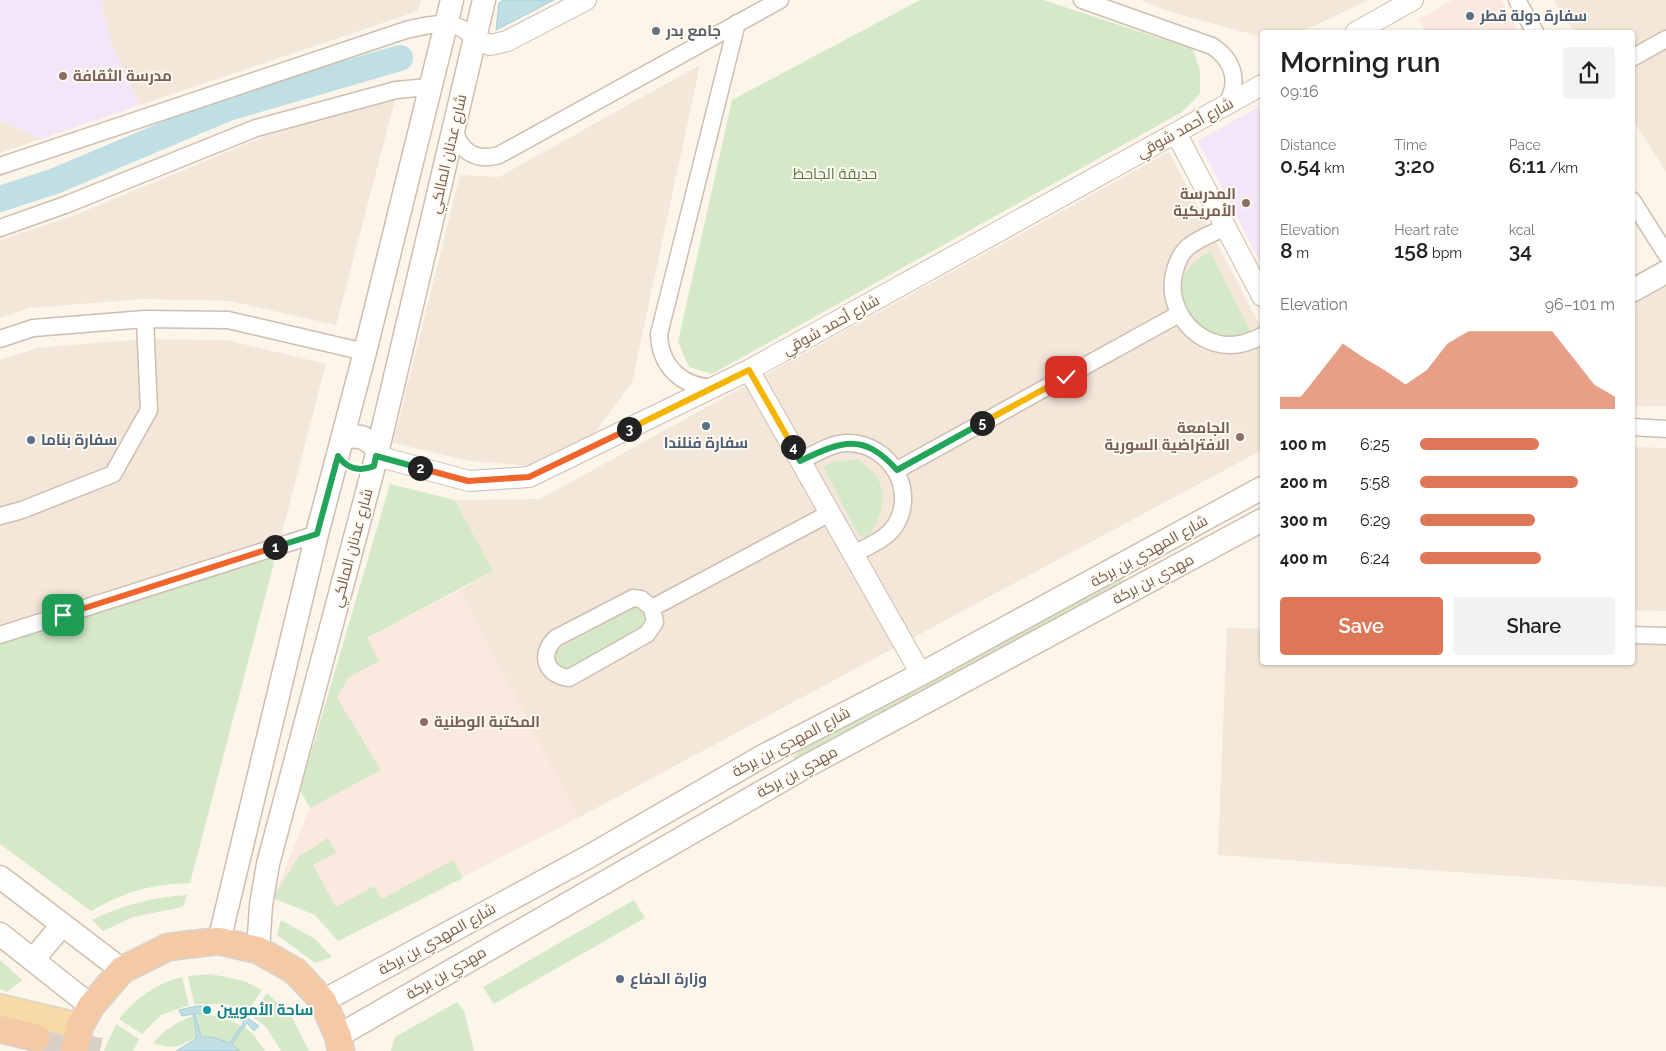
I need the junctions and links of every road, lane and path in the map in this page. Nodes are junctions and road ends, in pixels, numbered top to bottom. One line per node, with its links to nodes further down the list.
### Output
1 (452, 0): 8 (main road)
2 (484, 0): 12 (main road, شارع عدنان المالكي)
3 (586, 0): 12 (street)
4 (780, 0): 9 (street)
5 (1082, 0): 17 (street)
6 (1413, 0): 10 (street)
7 (1517, 0): 11 (street)
8 (446, 24): 12 (street); 16 (main road); 20 (street)
9 (737, 24): 18 (street); 34 (street)
10 (1360, 30)
11 (1533, 30)
12 (474, 39): 18 (main road, شارع عدنان المالكي)
13 (1666, 39): 14 (street)
14 (1635, 56)
15 (1260, 86): 17 (street, شارع أحمد شوقي)
16 (429, 87): 23 (street); 32 (main road)
17 (1226, 105): 19 (street, شارع أحمد شوقي)
18 (454, 128): 38 (main road, شارع عدنان المالكي)
19 (1176, 133): 22 (street); 33 (street, شارع أحمد شوقي)
20 (0, 166)
21 (1635, 205): 24 (street)
22 (1226, 227): 27 (street); 28 (street)
23 (0, 228)
24 (1666, 254)
25 (1666, 272): 26 (main road)
26 (1635, 289)
27 (1260, 292)
28 (1179, 314): 30 (street); 40 (street)
29 (145, 319): 31 (street); 32 (street); 43 (street)
30 (1260, 337)
31 (0, 339)
32 (365, 352): 37 (main road)
33 (749, 370): 34 (street, شارع أحمد شوقي); 39 (street)
34 (716, 388): 38 (street, شارع أحمد شوقي)
35 (1635, 427): 36 (street)
36 (1666, 429)
37 (340, 446): 38 (main road); 38 (main road); 46 (main road)
38 (376, 457): 60 (main road, شارع عدنان المالكي)
39 (800, 461): 40 (street); 42 (street)
40 (897, 470): 49 (street)
41 (1260, 489): 45 (main road, شارع المهدي بن بركة)
42 (830, 513): 49 (street); 51 (street)
43 (0, 516)
44 (1260, 521): 48 (main road, مهدي بن بركة)
45 (1192, 527): 47 (main road, شارع المهدي بن بركة); 48 (main road)
46 (317, 534): 52 (street); 59 (main road)
47 (1166, 542): 50 (main road); 55 (main road, شارع المهدي بن بركة)
48 (1203, 553): 50 (main road, مهدي بن بركة)
49 (854, 554): 55 (street)
50 (1176, 567): 64 (main road, مهدي بن بركة)
51 (652, 608): 51 (street)
52 (0, 635)
53 (1635, 635): 54 (street)
54 (1666, 636)
55 (921, 674): 63 (main road, شارع المهدي بن بركة)
56 (0, 877): 57 (main road)
57 (62, 925): 61 (main road); 62 (main road)
58 (0, 934): 61 (main road)
59 (219, 941): 60 (highway); 62 (highway)
60 (258, 950): 65 (highway)
61 (33, 960): 67 (main road)
62 (122, 970): 67 (highway)
63 (381, 970): 64 (main road); 65 (main road, شارع المهدي بن بركة)
64 (400, 1000): 70 (main road, مهدي بن بركة)
65 (323, 1002): 70 (highway)
66 (0, 1006): 67 (main road)
67 (85, 1016): 71 (highway)
68 (0, 1029): 69 (highway)
69 (37, 1038)
70 (340, 1044)
71 (74, 1051)

